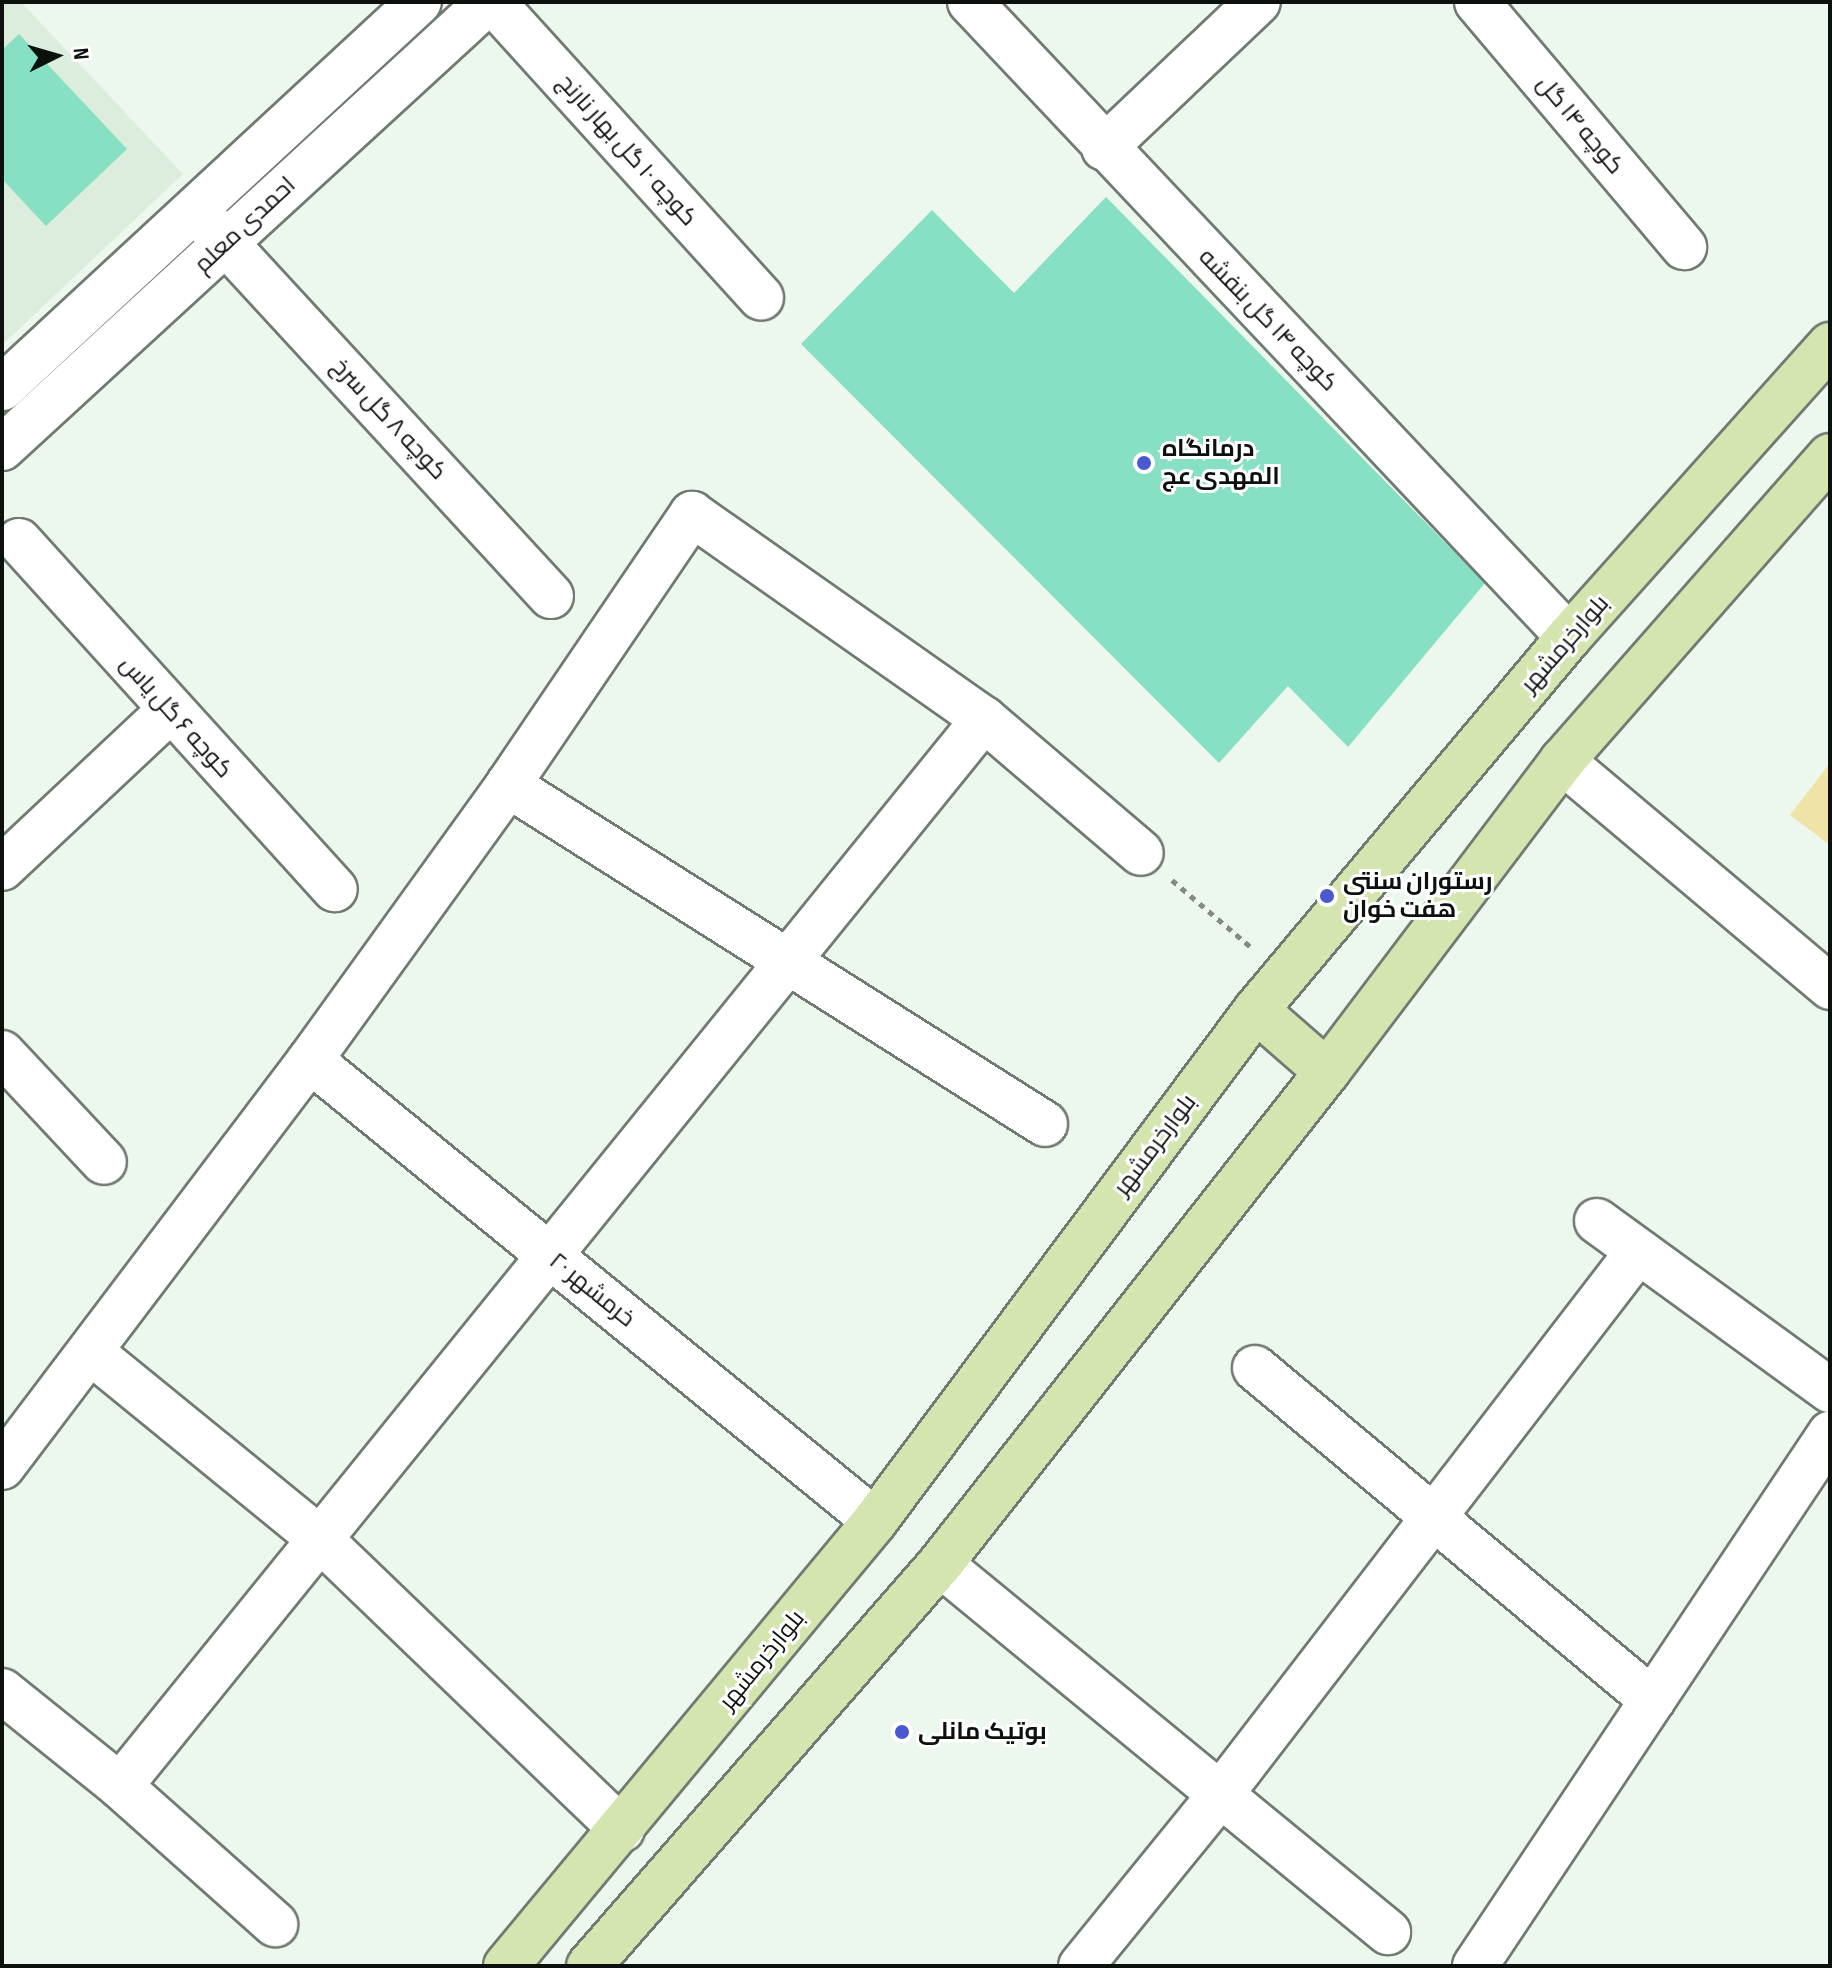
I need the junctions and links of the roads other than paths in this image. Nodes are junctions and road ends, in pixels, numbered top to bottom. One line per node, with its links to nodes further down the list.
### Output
1 (419, 2): 7 (street, احمدی معلم)
2 (490, 2): 8 (street, احمدی معلم); 10 (street, کوچه ۱۰ گل بهار نارنج)
3 (970, 2): 6 (street, کوچه ۱۴ گل بنفشه)
4 (1258, 2): 6 (street)
5 (1477, 2): 9 (street, کوچه ۱۴ گل)
6 (1104, 148): 17 (street, کوچه ۱۴ گل بنفشه)
7 (195, 210): 8 (street, کوچه ۸ گل سرخ); 12 (street, احمدی معلم)
8 (226, 242): 13 (street, احمدی معلم); 16 (street, کوچه ۸ گل سرخ)
9 (1684, 247)
10 (761, 298)
11 (1830, 345): 17 (main road, بلوارخرمشهر)
12 (2, 388)
13 (2, 448)
14 (1830, 456): 20 (main road)
15 (19, 541): 18 (street, کوچه ۶ گل یاس)
16 (551, 596)
17 (1569, 637): 27 (main road, بلوارخرمشهر)
18 (169, 711): 23 (street); 24 (street, کوچه ۶ گل یاس)
19 (984, 719): 21 (street); 22 (street); 25 (street)
20 (1562, 761): 26 (street); 30 (main road)
21 (508, 785): 25 (street); 29 (street)
22 (1141, 853)
23 (2, 868)
24 (335, 889)
25 (789, 959): 31 (street); 35 (street)
26 (1830, 987)
27 (1256, 1010): 30 (main road); 42 (main road, بلوارخرمشهر)
28 (2, 1053): 32 (street)
29 (310, 1060): 35 (street, خرمشهر ۲۰); 36 (street)
30 (1327, 1072): 44 (main road)
31 (1045, 1124)
32 (104, 1162)
33 (1597, 1221): 34 (street)
34 (1636, 1254): 38 (street); 41 (street)
35 (550, 1256): 42 (street, خرمشهر ۲۰); 43 (street)
36 (92, 1353): 40 (street); 43 (street)
37 (1255, 1368): 41 (street)
38 (1830, 1390)
39 (1830, 1434): 46 (street)
40 (2, 1467)
41 (1431, 1517): 46 (street); 48 (street)
42 (875, 1521): 49 (main road, بلوارخرمشهر)
43 (320, 1539): 47 (street); 49 (street)
44 (940, 1564): 48 (street); 53 (main road)
45 (2, 1691): 47 (street)
46 (1652, 1700): 55 (street)
47 (120, 1786): 50 (street)
48 (1220, 1795): 51 (street); 54 (street)
49 (622, 1830): 52 (main road, بلوارخرمشهر)
50 (275, 1924)
51 (1388, 1932)
52 (506, 1966)
53 (589, 1966)
54 (1081, 1966)
55 (1475, 1966)

